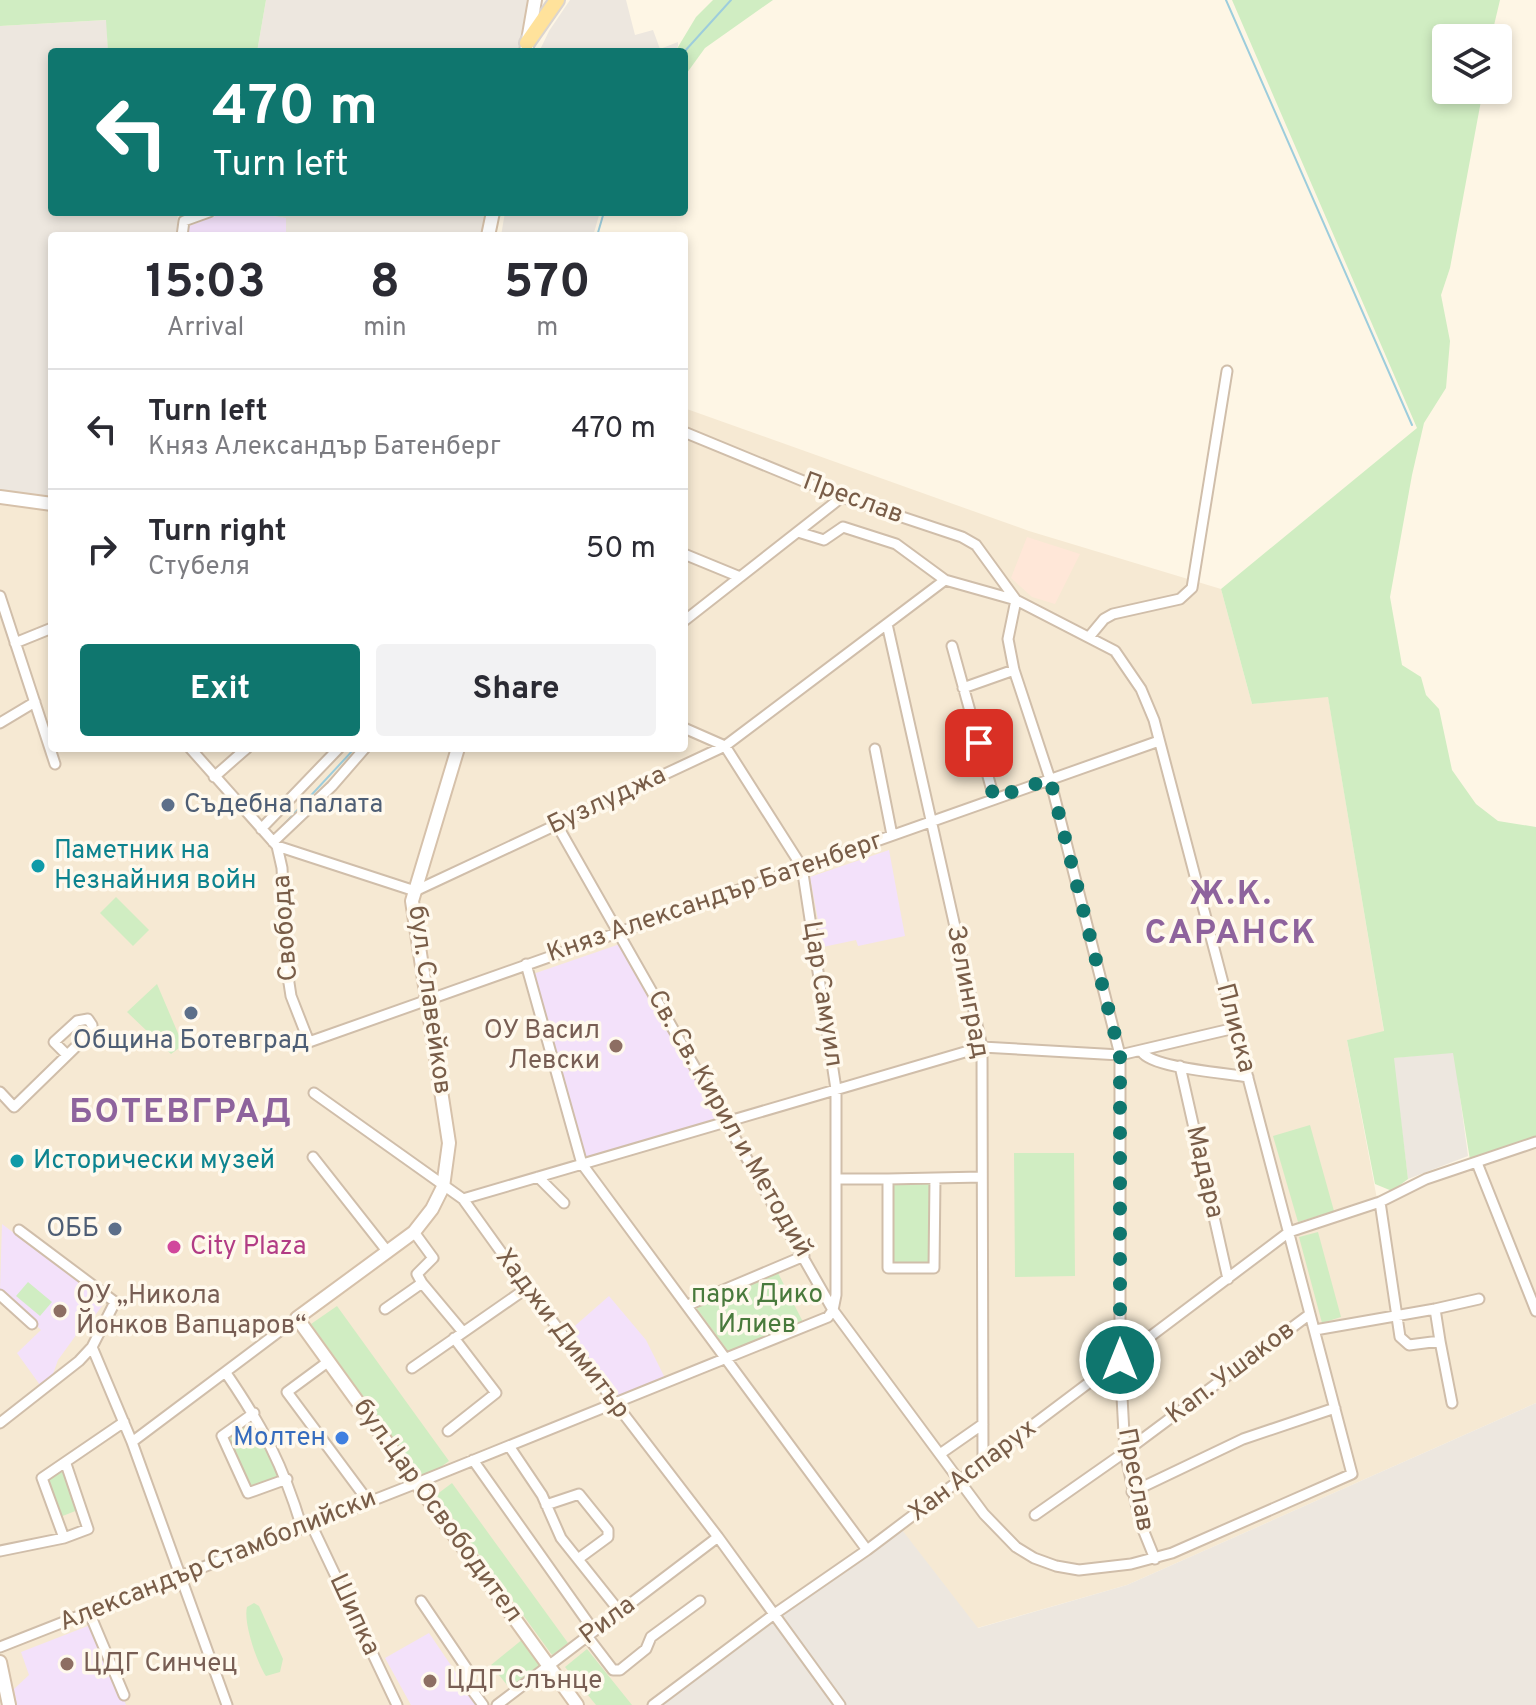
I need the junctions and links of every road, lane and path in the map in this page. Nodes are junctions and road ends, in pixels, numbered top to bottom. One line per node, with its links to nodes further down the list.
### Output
1 (535, 0): 3 (street)
2 (557, 0): 3 (main road)
3 (526, 48)
4 (198, 216): 5 (street)
5 (183, 232)
6 (1227, 371): 20 (street)
7 (688, 434): 9 (street, Преслав)
8 (0, 497): 10 (street)
9 (842, 497): 11 (street); 16 (street, Преслав)
10 (48, 503)
11 (798, 532): 13 (street); 14 (street, Преслав)
12 (688, 556): 13 (street)
13 (740, 577): 17 (street)
14 (945, 580): 16 (street, Плиска); 18 (street, Бузлуджа)
15 (0, 596): 21 (street)
16 (1016, 600): 20 (street, Плиска); 23 (street, Преслав)
17 (688, 618)
18 (887, 624): 30 (street, Бузлуджа); 42 (street, Зелинград)
19 (48, 630): 21 (street)
20 (1089, 637): 29 (street, Плиска)
21 (15, 643): 25 (street)
22 (952, 646): 24 (street)
23 (1014, 670): 24 (street); 40 (street, Преслав)
24 (963, 688): 41 (street)
25 (35, 702): 26 (street); 28 (street)
26 (0, 723)
27 (688, 730): 30 (street)
28 (48, 734)
29 (1159, 741): 40 (street, Княз Александър Батенберг); 52 (street, Плиска)
30 (725, 746): 43 (street, Бузлуджа); 47 (street, Цар Самуил)
31 (875, 749): 45 (street)
32 (52, 752): 38 (street)
33 (193, 752): 39 (street, Свобода)
34 (242, 752): 39 (street)
35 (335, 752): 44 (street)
36 (362, 752): 46 (street)
37 (457, 752): 48 (street, бул. Славейков)
38 (55, 764)
39 (214, 777): 44 (street, Свобода)
40 (1050, 779): 41 (street, Княз Александър Батенберг); 57 (street, Преслав)
41 (994, 798): 42 (street, Княз Александър Батенберг)
42 (931, 822): 45 (street, Княз Александър Батенберг); 54 (street, Зелинград)
43 (557, 825): 48 (street, Бузлуджа); 49 (street, Св. Св. Кирил и Методий)
44 (261, 829): 46 (street, Свобода)
45 (892, 835): 47 (street, Княз Александър Батенберг)
46 (275, 844): 48 (street); 53 (street, Свобода)
47 (802, 867): 49 (street, Княз Александър Батенберг); 60 (street, Цар Самуил)
48 (415, 891): 51 (street, бул. Славейков)
49 (620, 933): 50 (street, Княз Александър Батенберг); 63 (street, Св. Св. Кирил и Методий)
50 (526, 964): 51 (street, Княз Александър Батенберг); 67 (street)
51 (426, 1000): 53 (street, Княз Александър Батенберг); 73 (street, бул. Славейков)
52 (1235, 1028): 55 (street); 59 (street, Плиска)
53 (309, 1042)
54 (982, 1047): 57 (street); 60 (street); 69 (street, Зелинград)
55 (1142, 1052): 57 (street); 58 (street)
56 (67, 1055): 56 (street); 61 (street)
57 (1120, 1055): 101 (street, Преслав)
58 (1180, 1066): 59 (street); 82 (street, Мадара)
59 (1248, 1077): 79 (street, Плиска)
60 (836, 1089): 63 (street); 71 (street, Цар Самуил)
61 (0, 1092)
62 (314, 1093): 73 (street, Хаджи Димитър)
63 (728, 1121): 67 (street); 81 (street, Св. Св. Кирил и Методий)
64 (1536, 1142): 66 (street, Хан Аспарух)
65 (313, 1157): 80 (street)
66 (1477, 1163): 75 (street, Хан Аспарух); 91 (street)
67 (582, 1164): 68 (street); 87 (street)
68 (538, 1177): 74 (street); 76 (street)
69 (982, 1177): 70 (street); 111 (street, Зелинград)
70 (935, 1178): 72 (street); 72 (street)
71 (836, 1179): 72 (street); 90 (street, Цар Самуил)
72 (888, 1179)
73 (443, 1187): 74 (street, Хаджи Димитър); 78 (street, бул. Славейков)
74 (463, 1199): 84 (street, Хаджи Димитър)
75 (1380, 1202): 79 (street, Хан Аспарух); 93 (street)
76 (564, 1203)
77 (19, 1230): 99 (street)
78 (414, 1232): 80 (street); 83 (street)
79 (1289, 1232): 82 (street, Хан Аспарух); 92 (street, Плиска)
80 (387, 1251): 94 (street)
81 (804, 1256): 87 (street); 90 (street, Св. Св. Кирил и Методий)
82 (1228, 1279): 101 (street, Хан Аспарух)
83 (422, 1283): 88 (street); 97 (street)
84 (527, 1288): 97 (street); 106 (street, Хаджи Димитър)
85 (0, 1295): 95 (street)
86 (1479, 1299): 89 (street)
87 (688, 1305): 100 (street)
88 (385, 1309)
89 (1435, 1309): 93 (street); 98 (street)
90 (833, 1310): 100 (street, Александър Стамболийски); 116 (street, Св. Св. Кирил и Методий)
91 (1536, 1311)
92 (1310, 1314): 96 (street, Плиска); 115 (street, Кап. Ушаков)
93 (1396, 1315): 96 (street); 98 (street)
94 (297, 1318): 102 (street, бул.Цар Освободител); 104 (street)
95 (32, 1324)
96 (1315, 1330): 107 (street, Плиска)
97 (459, 1335): 103 (street); 112 (street)
98 (1440, 1341): 105 (street)
99 (92, 1347): 109 (street); 110 (street)
100 (726, 1358): 106 (street, Александър Стамболийски); 131 (street)
101 (1120, 1360): 115 (street, Преслав); 118 (street, Хан Аспарух)
102 (329, 1361): 123 (street, бул.Цар Освободител); 125 (street)
103 (412, 1368)
104 (226, 1373): 108 (street, Шипка); 113 (street)
105 (1452, 1403)
106 (613, 1404): 114 (street, Александър Стамболийски); 129 (street, Хаджи Димитър)
107 (1335, 1408): 120 (street, Плиска); 124 (street)
108 (254, 1413): 121 (street, Шипка); 121 (street)
109 (124, 1422): 113 (street); 119 (street)
110 (0, 1423)
111 (983, 1424): 116 (street); 118 (street, Зелинград)
112 (448, 1431)
113 (132, 1442): 135 (street)
114 (509, 1446): 117 (street, Александър Стамболийски); 126 (street)
115 (1125, 1452): 124 (street, Преслав); 127 (street, Кап. Ушаков)
116 (940, 1454): 122 (street, Св. Св. Кирил и Методий)
117 (473, 1460): 123 (street, Александър Стамболийски); 141 (street)
118 (983, 1463): 122 (street, Хан Аспарух)
119 (66, 1464): 130 (street); 130 (street)
120 (1352, 1474): 134 (street, Св. Св. Кирил и Методий)
121 (287, 1479): 128 (street, Шипка)
122 (960, 1481): 131 (street, Хан Аспарух); 134 (street, Св. Св. Кирил и Методий)
123 (417, 1483): 125 (street, Александър Стамболийски); 144 (street, бул.Цар Освободител)
124 (1132, 1492): 134 (street, Преслав)
125 (368, 1501): 128 (street, Александър Стамболийски)
126 (546, 1505): 133 (street); 133 (street)
127 (1035, 1515)
128 (306, 1526): 135 (street, Александър Стамболийски); 148 (street, Шипка)
129 (718, 1537): 139 (street, Рила); 140 (street, Хаджи Димитър)
130 (64, 1538): 132 (street)
131 (867, 1550): 140 (street, Хан Аспарух)
132 (0, 1551)
133 (578, 1559): 139 (street)
134 (1155, 1559)
135 (180, 1578): 138 (street, Александър Стамболийски); 147 (street)
136 (421, 1601): 149 (street)
137 (700, 1601): 141 (street)
138 (89, 1612): 142 (street, Александър Стамболийски); 145 (street)
139 (620, 1612): 141 (street, Рила)
140 (773, 1615): 152 (street, Хан Аспарух); 153 (street, Хаджи Димитър)
141 (591, 1634): 144 (street, Рила)
142 (0, 1647)
143 (0, 1662): 146 (street)
144 (549, 1665): 150 (street, Рила); 151 (street, бул.Цар Освободител)
145 (124, 1695)
146 (9, 1705)
147 (227, 1705)
148 (397, 1705)
149 (483, 1705)
150 (497, 1705)
151 (577, 1705)
152 (653, 1705)
153 (840, 1705)

